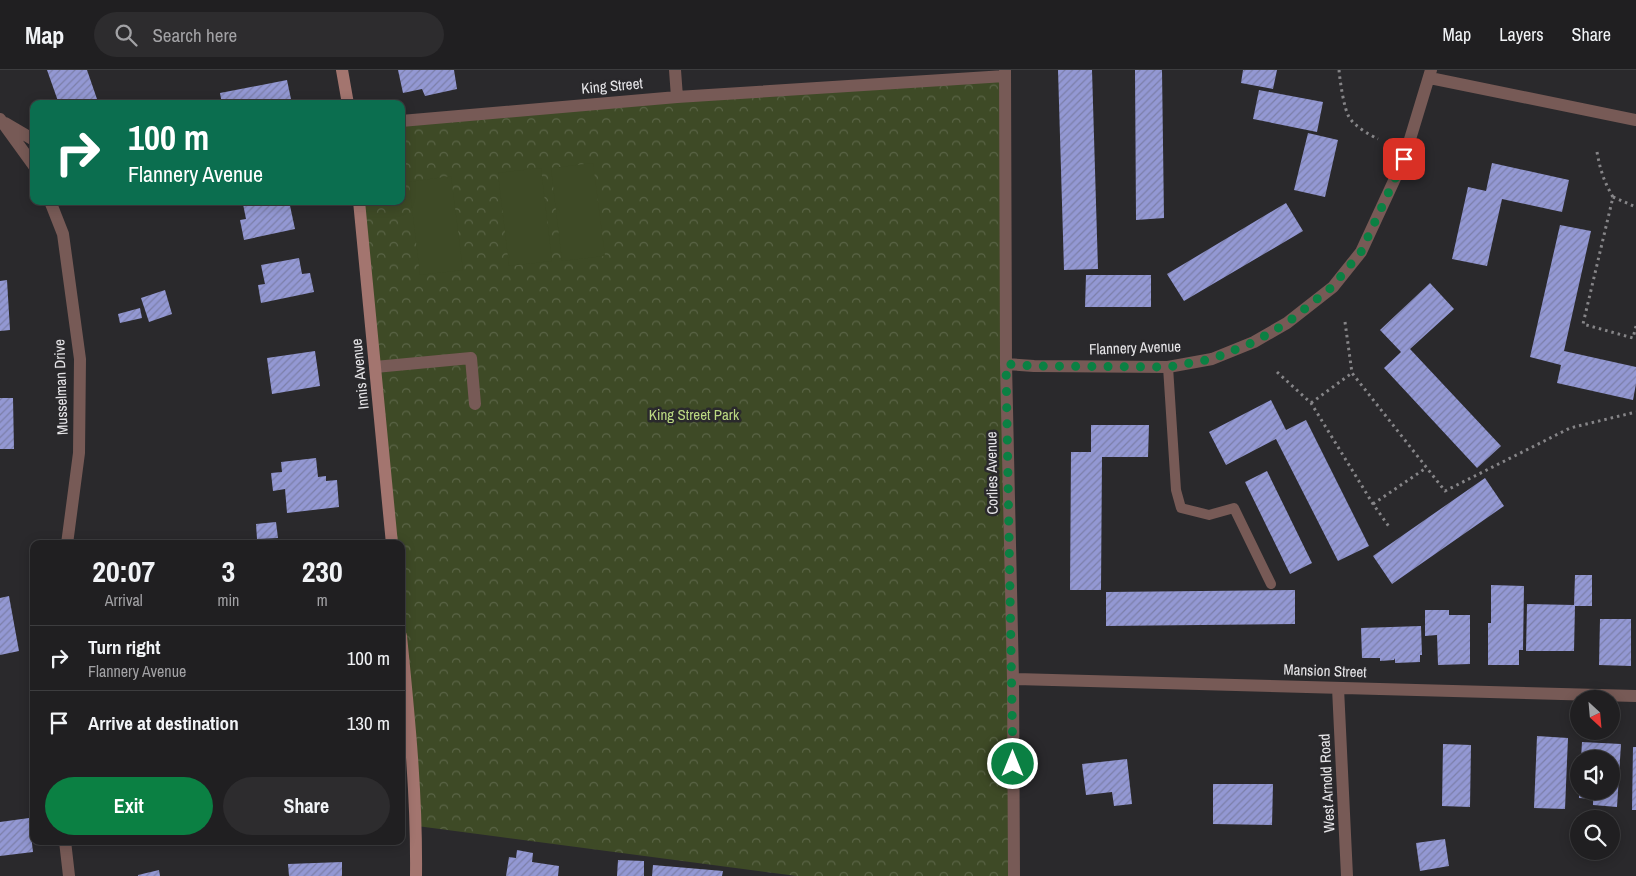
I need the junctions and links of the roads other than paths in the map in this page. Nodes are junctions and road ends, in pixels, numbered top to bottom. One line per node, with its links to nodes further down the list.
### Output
1 (342, 70): 6 (main road)
2 (675, 70): 5 (street)
3 (1005, 73): 5 (street, King Street); 14 (street, Corlies Avenue)
4 (1431, 74): 8 (street); 16 (street, Flannery Avenue)
5 (677, 97): 9 (street, King Street)
6 (347, 100)
7 (0, 120): 10 (street); 11 (street)
8 (1636, 120)
9 (405, 121)
10 (30, 138)
11 (30, 161)
12 (52, 205): 18 (street, Musselman Drive)
13 (359, 205): 15 (main road, Innis Avenue)
14 (1006, 364): 16 (street, Flannery Avenue); 22 (street, Corlies Avenue)
15 (376, 367): 17 (street); 19 (main road, Innis Avenue)
16 (1168, 367): 20 (lane)
17 (475, 404)
18 (68, 540)
19 (392, 540)
20 (1271, 584)
21 (405, 675): 27 (main road)
22 (1013, 679): 23 (street, Mansion Street); 28 (street, Corlies Avenue)
23 (1338, 688): 24 (street, Mansion Street); 29 (street, West Arnold Road)
24 (1636, 696)
25 (66, 845): 26 (street)
26 (70, 876)
27 (416, 876)
28 (1014, 876)
29 (1347, 876)

